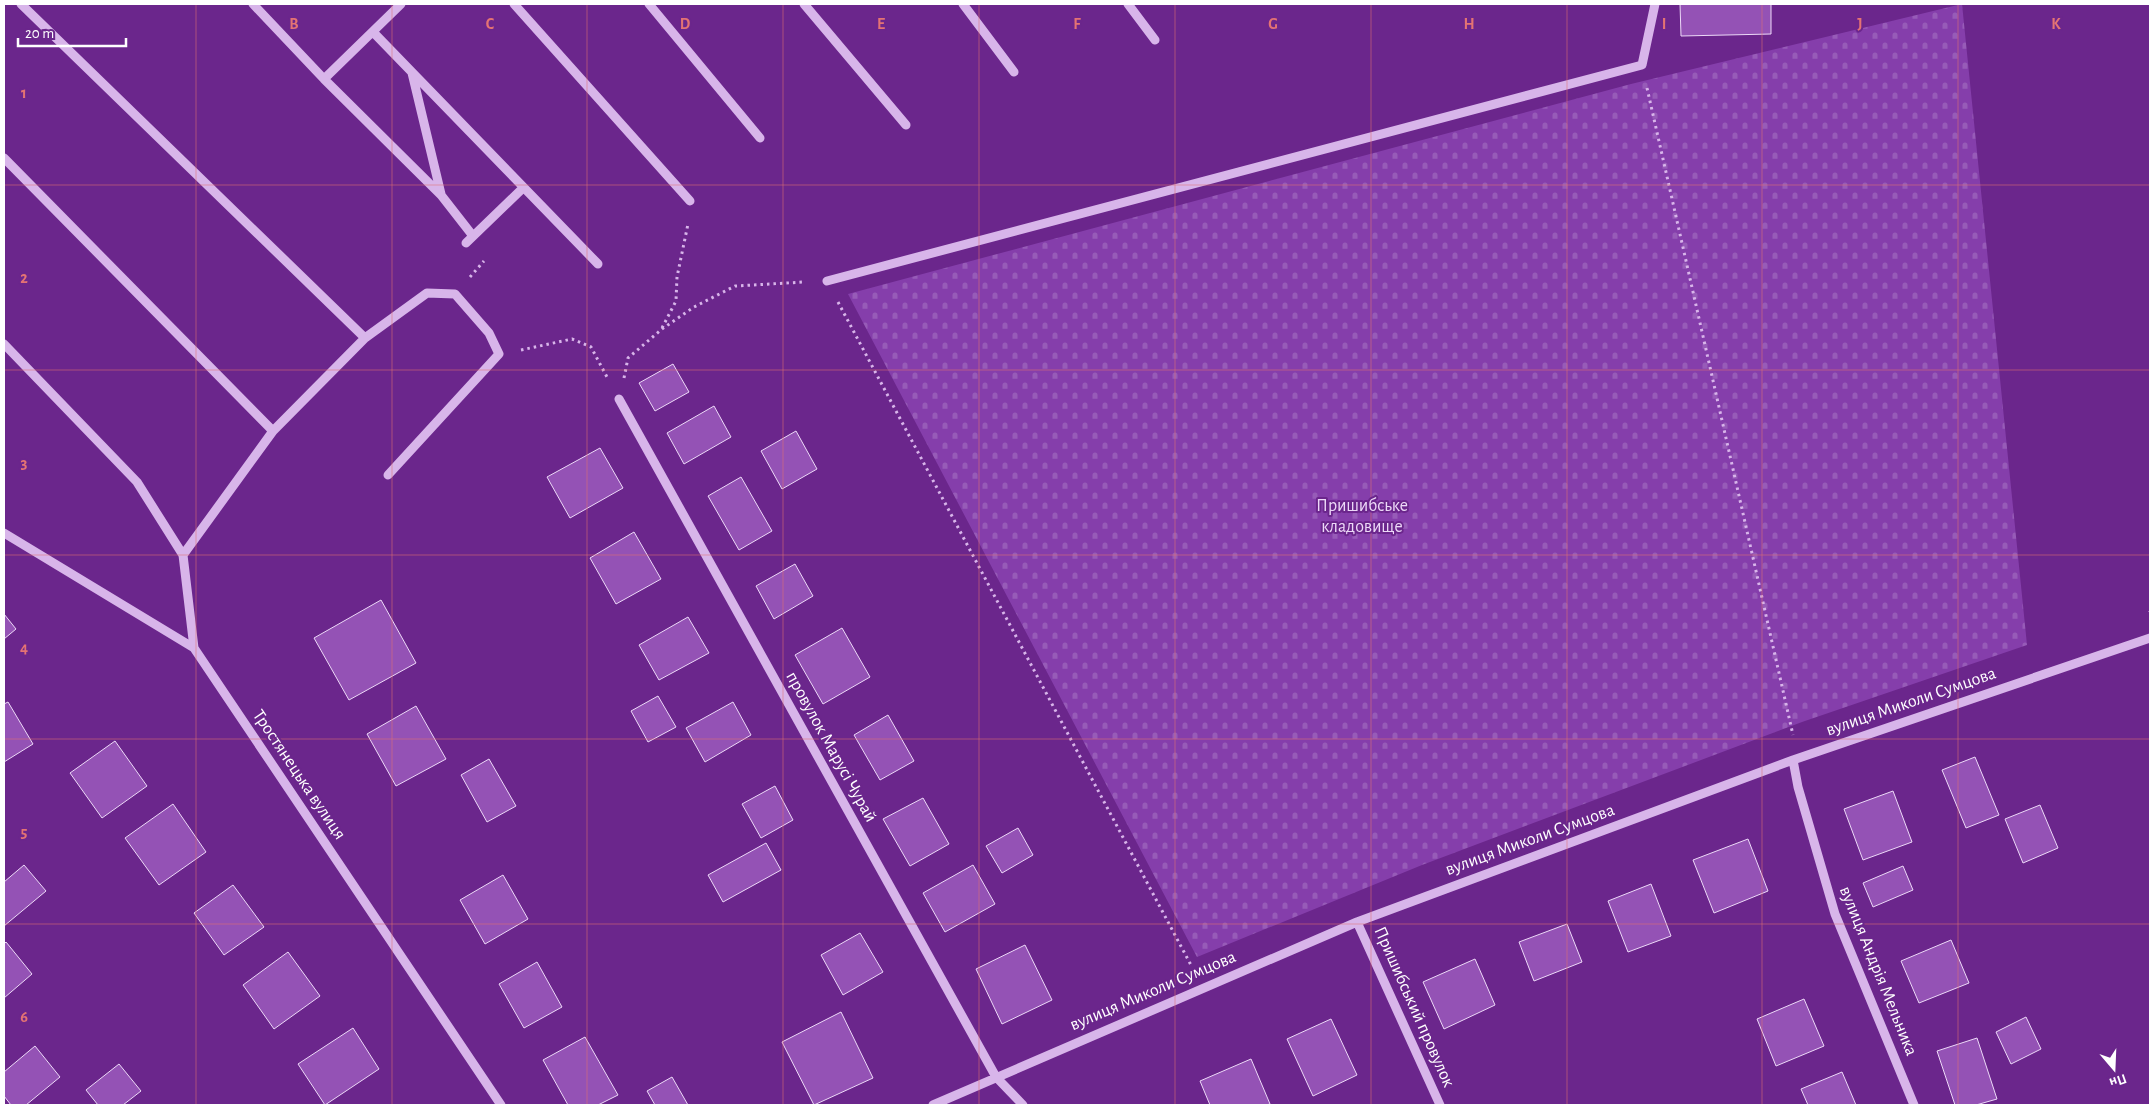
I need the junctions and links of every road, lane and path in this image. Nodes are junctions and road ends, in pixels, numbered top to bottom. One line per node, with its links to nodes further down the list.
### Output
1 (21, 4): 27 (street)
2 (253, 4): 15 (street)
3 (401, 4): 10 (street)
4 (514, 4): 21 (street)
5 (649, 4): 17 (street)
6 (804, 4): 16 (street)
7 (963, 4): 14 (street)
8 (1128, 4): 11 (street)
9 (1655, 4): 12 (street)
10 (373, 32): 13 (street); 15 (street)
11 (1155, 40)
12 (1642, 65): 25 (street); 37 (path)
13 (412, 72): 19 (street); 20 (street)
14 (1014, 72)
15 (324, 79): 20 (street)
16 (906, 125)
17 (760, 138)
18 (4, 158): 31 (street)
19 (523, 188): 22 (street); 24 (street)
20 (442, 195): 22 (street)
21 (690, 201): 26 (path)
22 (473, 236): 23 (street)
23 (466, 244)
24 (598, 264)
25 (827, 281): 26 (path); 40 (path)
26 (662, 329): 30 (path)
27 (365, 338): 29 (street); 31 (street)
28 (4, 344): 34 (street)
29 (500, 354): 30 (path); 32 (street)
30 (619, 399): 41 (street, провулок Марусі Чурай)
31 (273, 431): 34 (street)
32 (388, 475)
33 (4, 533): 36 (street, Тростянецька вулиця)
34 (183, 555): 36 (street)
35 (2150, 638): 38 (street, вулиця Миколи Сумцова)
36 (194, 648): 42 (street, Тростянецька вулиця)
37 (1793, 737)
38 (1793, 760): 39 (street, вулиця Миколи Сумцова); 46 (street, вулиця Андрія Мельника)
39 (1357, 922): 40 (street, вулиця Миколи Сумцова); 45 (street, Пришибський провулок)
40 (1203, 988): 41 (street, вулиця Миколи Сумцова)
41 (996, 1076): 43 (street, вулиця Миколи Сумцова); 44 (street, провулок Марусі Чурай)
42 (501, 1105)
43 (933, 1105)
44 (1023, 1105)
45 (1440, 1105)
46 (1914, 1105)

